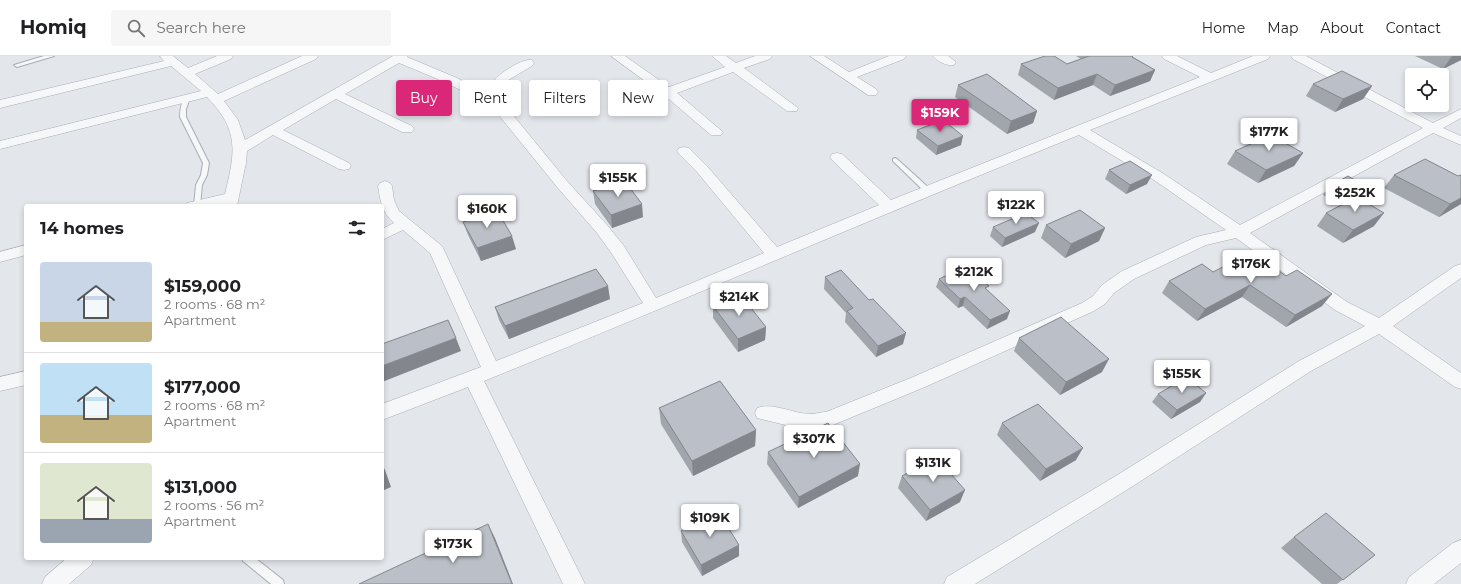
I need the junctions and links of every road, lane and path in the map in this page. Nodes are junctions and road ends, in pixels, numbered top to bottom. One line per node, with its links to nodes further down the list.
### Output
1 (51, 56): 17 (lane)
2 (227, 56): 19 (street)
3 (312, 56): 28 (street)
4 (617, 56): 23 (street)
5 (718, 56): 18 (street)
6 (766, 56): 18 (street)
7 (816, 56): 20 (street)
8 (900, 56): 20 (street)
9 (939, 56): 15 (street)
10 (1168, 56): 21 (street)
11 (1264, 56): 21 (street)
12 (1297, 56): 34 (street)
13 (400, 57): 24 (street); 27 (street)
14 (169, 59): 19 (street); 30 (street)
15 (950, 62)
16 (528, 63): 22 (street)
17 (17, 65)
18 (736, 68): 25 (street); 31 (street)
19 (186, 73): 28 (street)
20 (849, 76): 26 (street)
21 (1211, 78): 37 (street)
22 (500, 80)
23 (651, 80)
24 (460, 84)
25 (668, 92): 38 (street)
26 (872, 92)
27 (336, 94): 35 (street); 36 (street)
28 (213, 96): 29 (street); 41 (street)
29 (186, 98): 40 (street); 49 (lane)
30 (0, 104)
31 (792, 108)
32 (1461, 113): 34 (street)
33 (507, 116): 59 (street)
34 (1433, 128): 39 (street); 53 (street)
35 (407, 129)
36 (273, 130): 41 (street); 45 (street)
37 (1080, 130): 47 (street); 53 (street)
38 (716, 132)
39 (1461, 141)
40 (0, 145)
41 (240, 149): 48 (street)
42 (684, 151): 56 (street)
43 (837, 157): 51 (street)
44 (895, 160): 47 (lane)
45 (344, 166)
46 (385, 186): 52 (street)
47 (928, 191): 51 (street)
48 (231, 202): 50 (street)
49 (194, 204)
50 (206, 204)
51 (890, 207): 56 (street)
52 (405, 223): 54 (street); 61 (street)
53 (1239, 232): 60 (street); 67 (street)
54 (384, 234)
55 (24, 251): 57 (street)
56 (775, 255): 59 (street)
57 (0, 257)
58 (1461, 270): 60 (street)
59 (653, 306): 61 (street)
60 (1380, 326): 64 (street); 74 (street)
61 (492, 371): 63 (street)
62 (24, 378): 65 (street)
63 (473, 378): 66 (street); 73 (street)
64 (1461, 382)
65 (0, 384)
66 (384, 411)
67 (764, 412)
68 (1461, 550): 75 (street)
69 (81, 560): 71 (street)
70 (249, 560): 72 (lane)
71 (53, 584)
72 (279, 584)
73 (574, 584)
74 (955, 584)
75 (1417, 584)

